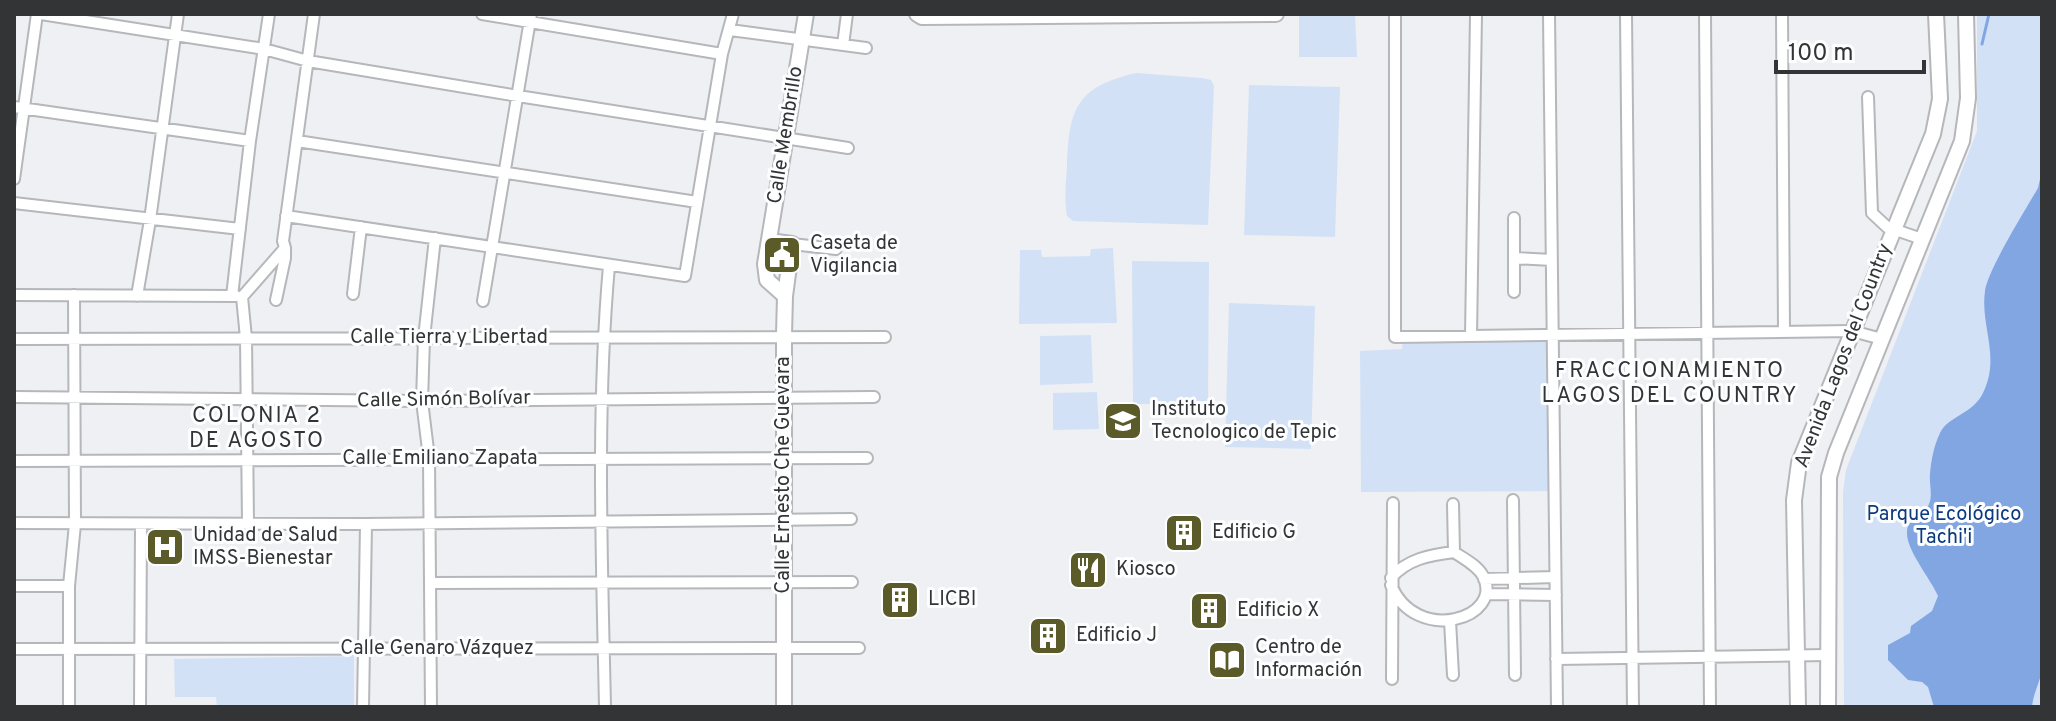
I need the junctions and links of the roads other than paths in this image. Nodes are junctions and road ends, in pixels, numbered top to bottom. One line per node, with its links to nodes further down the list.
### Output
1 (39, 14): 23 (street); 32 (street)
2 (178, 14): 23 (street)
3 (269, 14): 27 (street)
4 (314, 14): 29 (street)
5 (482, 14): 21 (street)
6 (733, 14): 22 (street)
7 (806, 14): 24 (street, Calle Membrillo)
8 (847, 14): 25 (street)
9 (1269, 14): 10 (street); 20 (street)
10 (1276, 14)
11 (1395, 14): 74 (street)
12 (1476, 14): 74 (street)
13 (1549, 14): 57 (street)
14 (1626, 14): 71 (street)
15 (1705, 14): 70 (street)
16 (1782, 14): 68 (street)
17 (1936, 14): 48 (street, Avenida Lagos del Country)
18 (1966, 14): 50 (street, Avenida Lagos del Country)
19 (921, 15): 20 (street)
20 (1093, 15)
21 (531, 18): 28 (street); 30 (street)
22 (730, 30): 24 (street); 28 (street)
23 (176, 35): 27 (street); 33 (street)
24 (802, 40): 25 (street); 35 (street, Calle Membrillo)
25 (843, 45): 26 (street)
26 (866, 48)
27 (264, 49): 29 (street); 36 (street)
28 (722, 54): 34 (street)
29 (308, 61): 30 (street); 37 (street)
30 (518, 96): 34 (street); 39 (street)
31 (1868, 97): 48 (street)
32 (20, 107): 33 (street); 40 (street)
33 (162, 128): 36 (street); 45 (street)
34 (709, 128): 35 (street); 41 (street)
35 (785, 139): 38 (street); 51 (street, Calle Membrillo)
36 (250, 141): 47 (street)
37 (297, 141): 39 (street); 43 (street)
38 (848, 148)
39 (505, 173): 41 (street); 54 (street)
40 (14, 179)
41 (697, 202): 58 (street)
42 (14, 203): 45 (street)
43 (286, 216): 46 (street); 52 (street)
44 (1514, 218): 56 (street)
45 (150, 220): 47 (street); 63 (street)
46 (361, 227): 49 (street); 60 (street)
47 (240, 229): 65 (street)
48 (1894, 229): 50 (street); 69 (street, Avenida Lagos del Country)
49 (435, 238): 54 (street); 79 (street)
50 (1922, 239): 81 (street, Avenida Lagos del Country)
51 (769, 241): 53 (street); 64 (street, Calle Membrillo)
52 (284, 244): 65 (street); 66 (street)
53 (792, 244): 55 (street); 64 (street, Calle Ernesto Che Guevara)
54 (493, 248): 58 (street); 67 (street)
55 (836, 249)
56 (1514, 258): 57 (street); 59 (street)
57 (1552, 260): 73 (street)
58 (609, 266): 75 (street)
59 (1514, 292)
60 (353, 294)
61 (14, 295): 62 (street)
62 (74, 295): 63 (street); 77 (street)
63 (137, 296): 65 (street)
64 (785, 296): 72 (street, Calle Ernesto Che Guevara)
65 (237, 297): 78 (street)
66 (276, 300)
67 (483, 301)
68 (1784, 331): 69 (street); 70 (street)
69 (1847, 331): 81 (street); 132 (street, Avenida Lagos del Country)
70 (1707, 333): 71 (street); 133 (street)
71 (1629, 334): 73 (street); 134 (street)
72 (784, 335): 75 (street, Calle Tierra y Libertad); 76 (street, Calle Tierra y Libertad); 82 (street, Calle Ernesto Che Guevara)
73 (1553, 335): 74 (street); 109 (street)
74 (1471, 336)
75 (603, 337): 79 (street, Calle Tierra y Libertad); 86 (street)
76 (885, 337)
77 (75, 338): 78 (street, Calle Tierra y Libertad); 80 (street, Calle Tierra y Libertad); 84 (street)
78 (246, 338): 79 (street, Calle Tierra y Libertad); 87 (street)
79 (424, 338): 88 (street)
80 (14, 339)
81 (1882, 339): 131 (street, Avenida Lagos del Country)
82 (785, 396): 85 (street, Calle Simón Bolívar); 86 (street, Calle Simón Bolívar); 89 (street, Calle Ernesto Che Guevara)
83 (14, 397): 84 (street, Calle Simón Bolívar)
84 (76, 397): 87 (street, Calle Simón Bolívar); 93 (street)
85 (874, 397)
86 (602, 398): 88 (street, Calle Simón Bolívar); 92 (street)
87 (247, 401): 88 (street, Calle Simón Bolívar); 94 (street)
88 (422, 401): 90 (street)
89 (784, 457): 91 (street, Calle Emiliano Zapata); 92 (street, Calle Emiliano Zapata); 100 (street, Calle Ernesto Che Guevara)
90 (429, 458): 92 (street, Calle Emiliano Zapata); 94 (street, Calle Emiliano Zapata); 104 (street)
91 (867, 458)
92 (603, 459): 101 (street)
93 (74, 460): 94 (street, Calle Emiliano Zapata); 95 (street, Calle Emiliano Zapata); 105 (street)
94 (248, 460): 103 (street)
95 (14, 461)
96 (1513, 500): 111 (street)
97 (1393, 503): 110 (street)
98 (1453, 504): 108 (street)
99 (851, 519): 100 (street)
100 (784, 520): 101 (street); 115 (street, Calle Ernesto Che Guevara)
101 (603, 521): 104 (street); 116 (street)
102 (14, 523): 105 (street)
103 (248, 523): 106 (street); 107 (street)
104 (431, 523): 106 (street); 114 (street)
105 (75, 524): 107 (street); 118 (street)
106 (366, 524): 125 (street)
107 (141, 525): 124 (street)
108 (1454, 552): 110 (street); 112 (street)
109 (1555, 577): 111 (street); 121 (street)
110 (1393, 578): 122 (street); 138 (street)
111 (1514, 578): 112 (street); 120 (street)
112 (1484, 579): 119 (street)
113 (852, 582): 115 (street)
114 (430, 583): 116 (street); 129 (street)
115 (783, 583): 116 (street); 123 (street, Calle Ernesto Che Guevara)
116 (604, 584): 130 (street)
117 (14, 586): 118 (street)
118 (69, 586): 128 (street)
119 (1486, 594): 120 (street); 122 (street)
120 (1514, 595): 121 (street); 137 (street)
121 (1556, 595): 135 (street)
122 (1450, 621): 136 (street)
123 (784, 647): 126 (street, Calle Genaro Vázquez); 130 (street, Calle Genaro Vázquez); 144 (street, Calle Ernesto Che Guevara)
124 (140, 648): 125 (street, Calle Genaro Vázquez); 128 (street, Calle Genaro Vázquez); 140 (street)
125 (362, 648): 129 (street, Calle Genaro Vázquez); 141 (street)
126 (859, 648)
127 (14, 649): 128 (street, Calle Genaro Vázquez)
128 (69, 649): 139 (street)
129 (431, 649): 130 (street, Calle Genaro Vázquez); 142 (street)
130 (604, 649): 143 (street)
131 (1827, 655): 132 (street); 149 (street, Avenida Lagos del Country)
132 (1797, 656): 133 (street); 148 (street, Avenida Lagos del Country)
133 (1710, 657): 134 (street); 147 (street)
134 (1633, 658): 135 (street); 146 (street)
135 (1556, 659): 145 (street)
136 (1453, 675)
137 (1515, 675)
138 (1392, 679)
139 (69, 707)
140 (140, 707)
141 (363, 707)
142 (431, 707)
143 (605, 707)
144 (784, 707)
145 (1557, 707)
146 (1633, 707)
147 (1710, 707)
148 (1798, 707)
149 (1828, 707)

